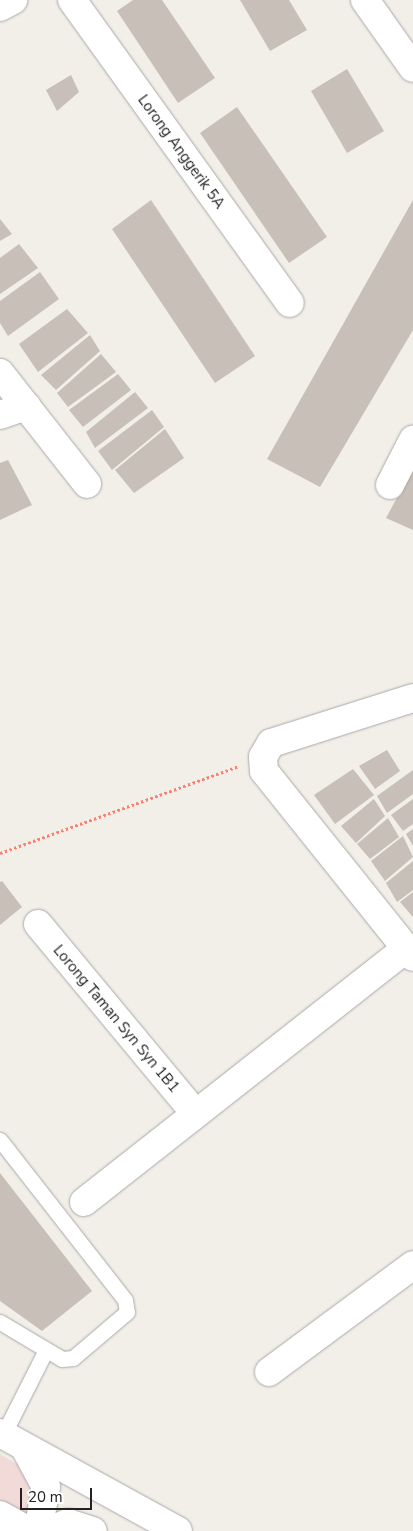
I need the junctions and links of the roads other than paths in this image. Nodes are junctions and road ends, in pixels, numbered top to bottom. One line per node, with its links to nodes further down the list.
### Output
1 (13, 0): 4 (street)
2 (72, 0): 6 (street, Lorong Anggerik 5A)
3 (365, 0): 5 (street)
4 (0, 6)
5 (413, 68)
6 (290, 303)
7 (0, 373): 8 (street)
8 (26, 406): 9 (street); 11 (street)
9 (0, 415)
10 (413, 440): 12 (street)
11 (87, 484)
12 (390, 485)
13 (413, 698): 15 (street)
14 (38, 924): 16 (street, Lorong Taman Syn Syn 1B1)
15 (410, 953): 16 (street)
16 (195, 1113): 18 (street)
17 (0, 1140): 21 (lane)
18 (84, 1202)
19 (413, 1265): 22 (street)
20 (0, 1322): 21 (lane)
21 (46, 1350): 23 (lane)
22 (270, 1372)
23 (9, 1439): 26 (street); 29 (street)
24 (0, 1515): 25 (street)
25 (28, 1531)
26 (38, 1531)
27 (49, 1531): 28 (street)
28 (93, 1531)
29 (178, 1531)

